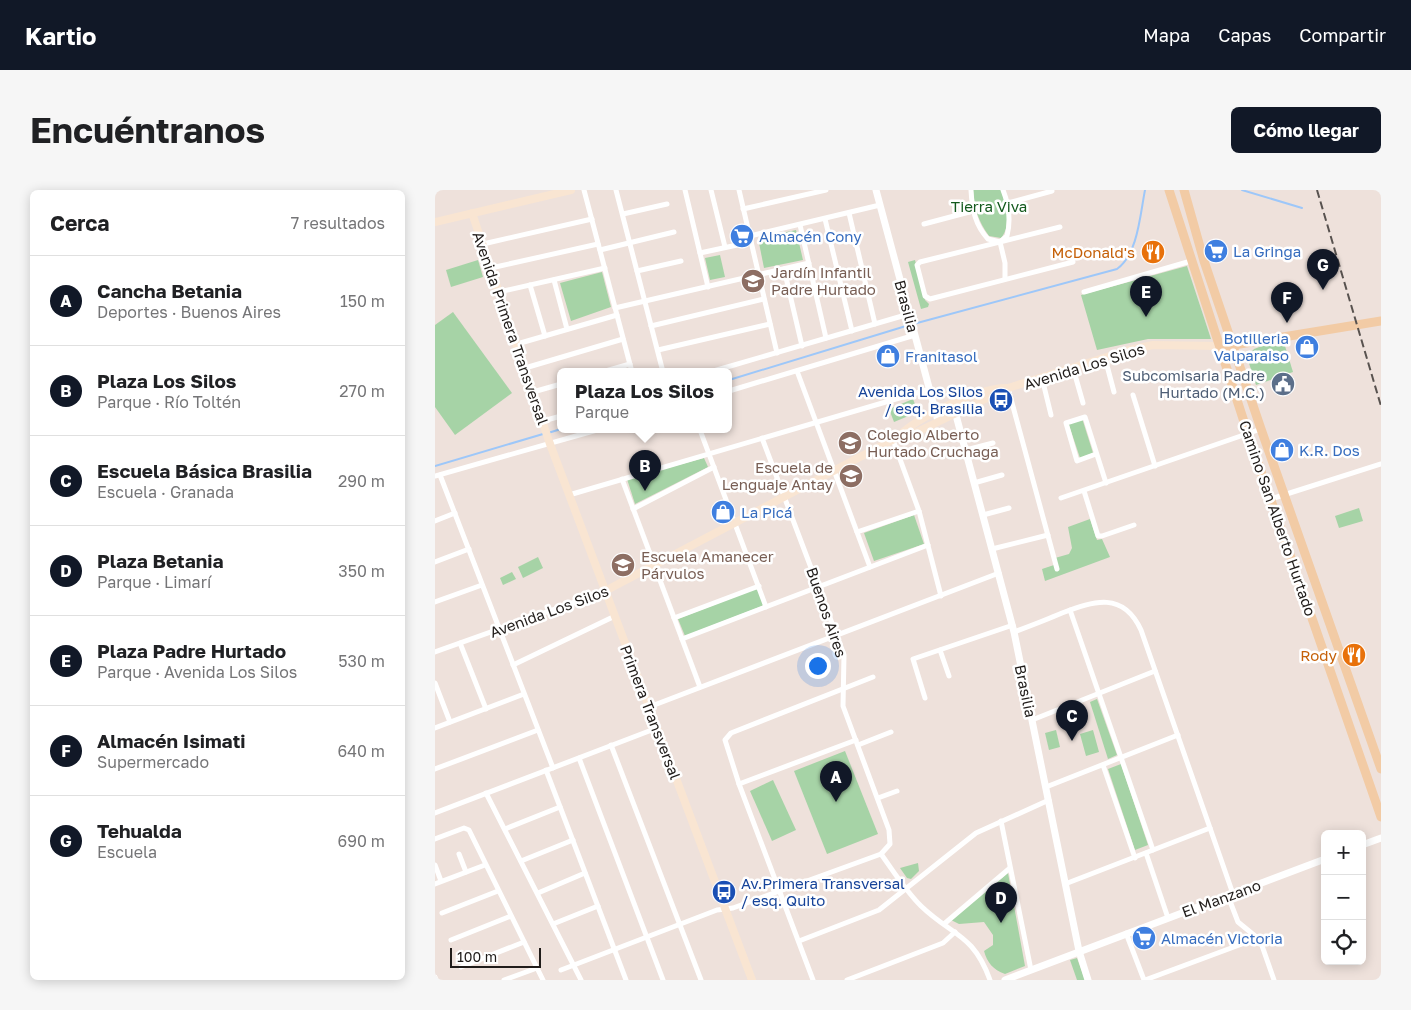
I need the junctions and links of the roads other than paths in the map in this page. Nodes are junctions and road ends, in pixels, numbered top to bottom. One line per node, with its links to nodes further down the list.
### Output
1 (571, 190): 19 (main road)
2 (585, 190): 22 (street)
3 (616, 190): 21 (street)
4 (685, 190): 35 (street)
5 (711, 190): 34 (street)
6 (739, 190): 17 (street)
7 (827, 190): 17 (street)
8 (876, 190): 16 (street, Brasilia)
9 (971, 190): 18 (street)
10 (1003, 190): 14 (street)
11 (1169, 190): 37 (main road, Camino San Alberto Hurtado)
12 (1184, 190): 69 (main road, Camino San Alberto Hurtado)
13 (1052, 192): 14 (street)
14 (1008, 202): 30 (street)
15 (667, 204): 21 (street)
16 (880, 205): 20 (street); 57 (street, Brasilia)
17 (743, 209): 29 (street)
18 (973, 211): 26 (street); 30 (street)
19 (472, 213): 24 (main road); 32 (main road, Avenida Primera Transversal)
20 (849, 213): 23 (street); 60 (street)
21 (623, 214): 31 (street)
22 (592, 219): 32 (street); 33 (street)
23 (825, 219): 25 (street); 63 (street)
24 (435, 222)
25 (800, 224): 29 (street); 39 (street)
26 (924, 224)
27 (1060, 227): 30 (street)
28 (674, 232): 31 (street)
29 (750, 239): 34 (street); 45 (street)
30 (1000, 242): 40 (street); 47 (street)
31 (630, 243): 33 (street); 44 (street)
32 (483, 244): 41 (main road, Avenida Primera Transversal)
33 (599, 246): 41 (street); 42 (street)
34 (725, 247): 35 (street)
35 (700, 253): 50 (street)
36 (681, 261): 44 (street)
37 (1191, 261): 52 (street); 71 (main road, Camino San Alberto Hurtado)
38 (1073, 262): 46 (street)
39 (809, 263): 43 (street); 66 (street)
40 (1005, 263): 46 (street); 47 (street)
41 (491, 268): 51 (main road, Avenida Primera Transversal)
42 (605, 268): 48 (street); 55 (street)
43 (784, 269): 45 (street); 70 (street)
44 (637, 272): 54 (street)
45 (759, 275): 50 (street); 53 (street)
46 (1015, 276): 47 (street)
47 (1005, 278)
48 (554, 280): 49 (street); 62 (street)
49 (530, 285): 51 (street); 65 (street)
50 (708, 286): 54 (street)
51 (499, 292): 68 (main road, Avenida Primera Transversal)
52 (1084, 292)
53 (764, 299): 59 (street); 61 (street)
54 (645, 301): 55 (street); 61 (street)
55 (615, 308): 56 (street)
56 (617, 315): 62 (street); 67 (street)
57 (910, 317): 60 (street); 64 (street, Brasilia)
58 (1381, 321): 69 (main road)
59 (770, 324): 72 (street); 73 (street)
60 (875, 324): 63 (street)
61 (651, 326): 72 (street)
62 (567, 329): 65 (street)
63 (852, 331): 66 (street)
64 (915, 334): 82 (street); 86 (street, Brasilia)
65 (545, 336): 68 (street)
66 (826, 338): 70 (street)
67 (623, 339): 75 (street); 76 (street)
68 (517, 344): 76 (main road, Avenida Primera Transversal)
69 (1233, 345): 71 (main road); 100 (main road, Camino San Alberto Hurtado)
70 (802, 346): 73 (street)
71 (1220, 346): 74 (main road, Avenida Los Silos); 103 (main road, Camino San Alberto Hurtado)
72 (658, 350): 79 (street)
73 (777, 353): 80 (street)
74 (1105, 358): 81 (main road, Avenida Los Silos); 89 (street)
75 (630, 364): 77 (street); 78 (street)
76 (525, 368): 88 (main road, Avenida Primera Transversal)
77 (616, 368)
78 (631, 368)
79 (662, 368)
80 (724, 368)
81 (1073, 368): 83 (main road, Avenida Los Silos); 91 (street)
82 (797, 371): 87 (street); 99 (street)
83 (1041, 378): 85 (main road, Avenida Los Silos); 95 (street)
84 (557, 385): 88 (street)
85 (1008, 388): 92 (main road, Avenida Los Silos); 93 (main road, Avenida Los Silos); 137 (street)
86 (929, 389): 94 (street, Brasilia); 99 (street)
87 (732, 390)
88 (533, 392): 97 (main road, Avenida Primera Transversal)
89 (1114, 392)
90 (1133, 395): 112 (street)
91 (1083, 403)
92 (953, 404): 93 (street, Brasilia); 94 (main road, Avenida Los Silos)
93 (955, 412): 98 (main road, Avenida Los Silos); 108 (street, Brasilia)
94 (936, 413): 98 (street, Brasilia); 106 (main road, Avenida Los Silos)
95 (1051, 415)
96 (557, 417): 97 (street)
97 (543, 421): 104 (main road, Avenida Primera Transversal)
98 (938, 421): 106 (main road, Avenida Los Silos)
99 (816, 422): 105 (street); 114 (street)
100 (1261, 429): 103 (street); 121 (main road, Camino San Alberto Hurtado)
101 (576, 433): 104 (street)
102 (701, 433): 109 (street)
103 (1249, 434): 112 (street); 125 (main road, Camino San Alberto Hurtado)
104 (548, 437): 116 (street); 122 (main road, Primera Transversal)
105 (762, 438): 109 (street); 123 (street, Buenos Aires)
106 (896, 439): 114 (main road, Avenida Los Silos); 128 (street)
107 (993, 443): 108 (street)
108 (966, 450): 118 (street, Brasilia)
109 (709, 454): 113 (street); 117 (street)
110 (1097, 454): 110 (street); 119 (street)
111 (1381, 464): 121 (street)
112 (1155, 466): 119 (street)
113 (714, 467): 127 (street); 132 (street)
114 (835, 471): 123 (main road, Avenida Los Silos); 136 (street)
115 (1003, 475): 118 (street)
116 (438, 476): 129 (street)
117 (622, 479): 122 (street); 127 (street)
118 (974, 483): 130 (street, Brasilia)
119 (1106, 483): 120 (street)
120 (1084, 490): 124 (street); 133 (street)
121 (1284, 493): 125 (street); 134 (main road, Camino San Alberto Hurtado)
122 (569, 495): 149 (main road, Primera Transversal)
123 (785, 497): 132 (main road, Avenida Los Silos); 148 (street, Buenos Aires)
124 (1061, 498)
125 (1271, 499): 135 (main road, Camino San Alberto Hurtado)
126 (1009, 508): 130 (street)
127 (633, 509): 142 (street)
128 (919, 511): 136 (street); 138 (street)
129 (455, 513): 131 (street); 139 (street)
130 (983, 515): 140 (street, Brasilia)
131 (435, 521)
132 (735, 523): 142 (main road, Avenida Los Silos); 147 (street)
133 (1134, 525)
134 (1295, 526): 135 (main road); 189 (main road, Camino San Alberto Hurtado)
135 (1282, 531): 199 (main road, Camino San Alberto Hurtado)
136 (857, 532): 143 (street)
137 (1048, 536): 140 (street); 144 (street)
138 (928, 545): 143 (street); 150 (street)
139 (469, 549): 141 (street); 146 (street)
140 (992, 549): 145 (street, Brasilia)
141 (435, 562)
142 (654, 565): 149 (main road, Avenida Los Silos); 155 (street)
143 (870, 567): 148 (street)
144 (1057, 569)
145 (999, 573): 150 (street); 157 (street, Brasilia)
146 (482, 585): 151 (street); 156 (street)
147 (759, 586): 152 (street); 155 (street)
148 (819, 586): 152 (street); 158 (street, Buenos Aires)
149 (605, 591): 154 (main road, Primera Transversal); 156 (street, Avenida Los Silos)
150 (941, 596): 158 (street)
151 (435, 602)
152 (766, 607): 159 (street)
153 (1070, 610): 157 (street); 164 (street); 171 (street)
154 (615, 616): 163 (street); 173 (main road, Primera Transversal)
155 (674, 618): 159 (street)
156 (499, 629): 160 (street, Avenida Los Silos); 163 (street)
157 (1013, 629): 161 (street); 175 (street, Brasilia)
158 (837, 635): 168 (street); 169 (street, Buenos Aires)
159 (682, 639): 168 (street)
160 (461, 643): 162 (street, Avenida Los Silos); 174 (street)
161 (940, 650): 165 (street); 172 (street)
162 (435, 652)
163 (513, 665): 170 (street)
164 (1155, 671): 171 (street); 181 (street)
165 (949, 676)
166 (873, 677): 169 (street)
167 (435, 683): 176 (street)
168 (700, 687): 173 (street)
169 (843, 690): 182 (street, Buenos Aires); 191 (street)
170 (524, 694): 174 (street); 179 (street)
171 (1099, 694): 175 (street); 185 (street)
172 (925, 698)
173 (649, 707): 178 (main road, Primera Transversal)
174 (486, 709): 176 (street)
175 (1032, 720): 192 (street, Brasilia)
176 (450, 722): 177 (street)
177 (435, 728)
178 (657, 728): 183 (street); 228 (main road, Primera Transversal)
179 (538, 730): 187 (street); 188 (street)
180 (891, 732): 182 (street)
181 (1178, 735): 185 (street); 201 (street)
182 (857, 742): 191 (street); 195 (street, Buenos Aires)
183 (611, 745): 184 (street); 233 (street)
184 (579, 758): 187 (street); 237 (street)
185 (1121, 758): 186 (street); 207 (street)
186 (1103, 765): 192 (street); 211 (street)
187 (553, 768): 190 (street)
188 (435, 769)
189 (1381, 769)
190 (546, 770): 194 (street); 197 (street)
191 (739, 784): 224 (street)
192 (1046, 787): 196 (street, Brasilia)
193 (897, 791): 195 (street)
194 (486, 794): 198 (street); 202 (street)
195 (878, 798): 210 (street, Buenos Aires)
196 (1049, 800): 200 (street); 221 (street, Brasilia)
197 (560, 807): 202 (street); 205 (street)
198 (435, 813)
199 (1381, 817)
200 (1001, 821): 216 (street); 222 (street)
201 (1210, 828): 207 (street); 226 (street)
202 (505, 829): 212 (street)
203 (1381, 838): 206 (street)
204 (435, 839): 215 (street)
205 (573, 840): 212 (street); 218 (street)
206 (1366, 844)
207 (1153, 850): 208 (street)
208 (1146, 853): 211 (street); 231 (street)
209 (459, 854): 217 (street)
210 (881, 854): 222 (street); 224 (street)
211 (1135, 858): 221 (street)
212 (521, 861): 225 (street)
213 (1321, 861): 226 (street, El Manzano)
214 (435, 865): 219 (street)
215 (485, 865): 217 (street); 223 (street)
216 (1010, 868): 234 (street); 248 (street)
217 (466, 872): 219 (street)
218 (585, 873): 225 (street); 227 (street)
219 (441, 881): 220 (street)
220 (435, 884)
221 (1065, 884): 243 (street, Brasilia)
222 (906, 890): 234 (street); 240 (street)
223 (499, 891): 229 (street); 230 (street)
224 (780, 891): 228 (street); 240 (street)
225 (538, 893): 232 (street)
226 (1231, 895): 231 (street, El Manzano); 238 (street)
227 (598, 906): 232 (street); 242 (street)
228 (725, 909): 233 (street); 255 (main road, Primera Transversal)
229 (442, 912)
230 (511, 916): 239 (street); 241 (street)
231 (1168, 918): 236 (street, El Manzano)
232 (553, 924): 244 (street)
233 (679, 924): 237 (street); 254 (street)
234 (944, 924): 235 (street)
235 (955, 932): 257 (street); 258 (street)
236 (1127, 933): 243 (street, El Manzano); 261 (street)
237 (647, 937): 242 (street); 253 (street)
238 (1258, 938): 261 (street); 262 (street)
239 (451, 940)
240 (799, 941): 256 (street)
241 (524, 942): 245 (street); 246 (street)
242 (614, 949): 244 (street); 252 (street)
243 (1079, 951): 248 (street, El Manzano); 260 (street, Brasilia)
244 (573, 965): 247 (street); 251 (street)
245 (461, 966)
246 (537, 968): 249 (street); 250 (street)
247 (561, 970)
248 (1031, 970): 259 (street, El Manzano)
249 (504, 980)
250 (543, 980)
251 (581, 980)
252 (626, 980)
253 (663, 980)
254 (701, 980)
255 (752, 980)
256 (813, 980)
257 (847, 980)
258 (990, 980)
259 (1005, 980)
260 (1089, 980)
261 (1144, 980)
262 (1274, 980)

